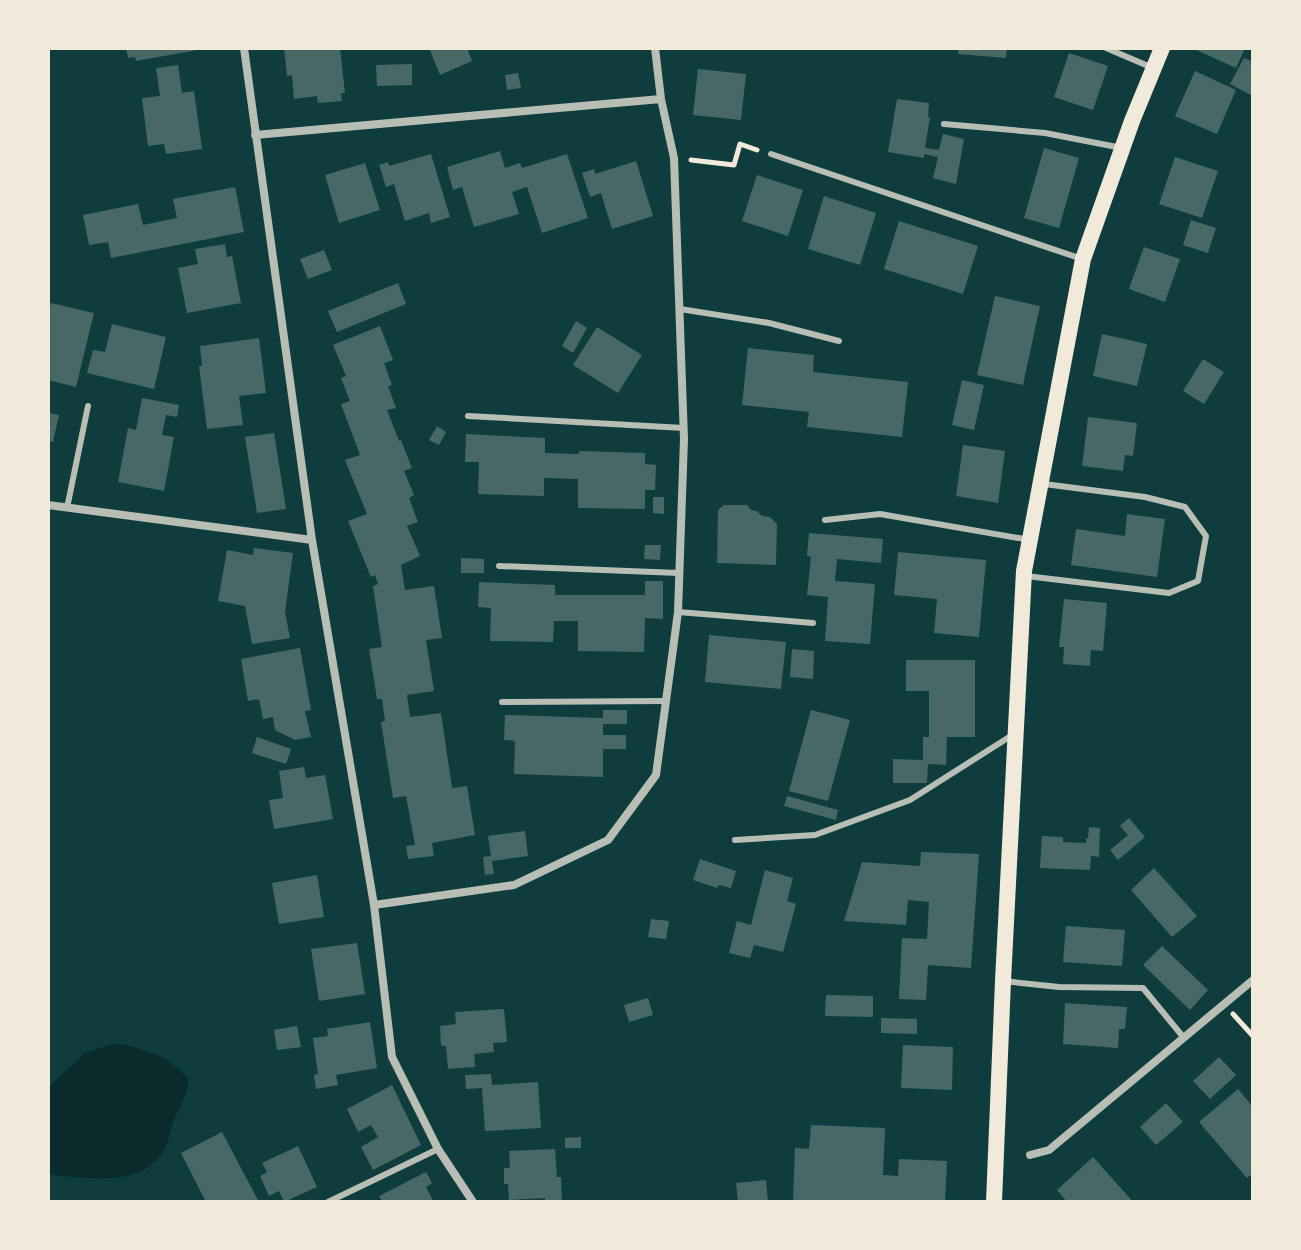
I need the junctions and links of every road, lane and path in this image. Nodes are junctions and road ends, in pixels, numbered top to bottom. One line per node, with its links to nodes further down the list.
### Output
1 (244, 48): 8 (street)
2 (655, 48): 6 (street)
3 (1106, 48): 5 (lane)
4 (1162, 48): 5 (main road)
5 (1153, 68): 9 (main road)
6 (661, 99): 8 (street); 11 (street)
7 (944, 124): 9 (lane)
8 (255, 135): 22 (street)
9 (1122, 148): 12 (main road)
10 (771, 154): 11 (path); 12 (lane)
11 (674, 158): 13 (street)
12 (1083, 259): 18 (main road)
13 (680, 309): 14 (lane); 17 (street)
14 (839, 341)
15 (88, 406): 20 (lane)
16 (468, 416): 17 (lane)
17 (684, 428): 25 (street)
18 (1040, 484): 23 (main road); 26 (lane)
19 (48, 505): 20 (street)
20 (67, 508): 22 (street)
21 (825, 520): 23 (lane)
22 (312, 540): 33 (street)
23 (1030, 540): 26 (main road)
24 (499, 566): 25 (lane)
25 (679, 573): 27 (street)
26 (1024, 576): 31 (main road)
27 (678, 612): 28 (lane); 29 (street)
28 (813, 623)
29 (665, 701): 30 (lane); 33 (street)
30 (502, 702)
31 (1015, 733): 32 (lane); 35 (main road)
32 (735, 840)
33 (374, 905): 39 (street)
34 (1253, 980): 36 (street)
35 (1003, 981): 38 (lane); 43 (main road)
36 (1225, 1004): 37 (path); 38 (street)
37 (1253, 1036)
38 (1184, 1038): 40 (street)
39 (438, 1149): 41 (lane); 42 (street)
40 (1030, 1155)
41 (328, 1202)
42 (473, 1202)
43 (994, 1202)

